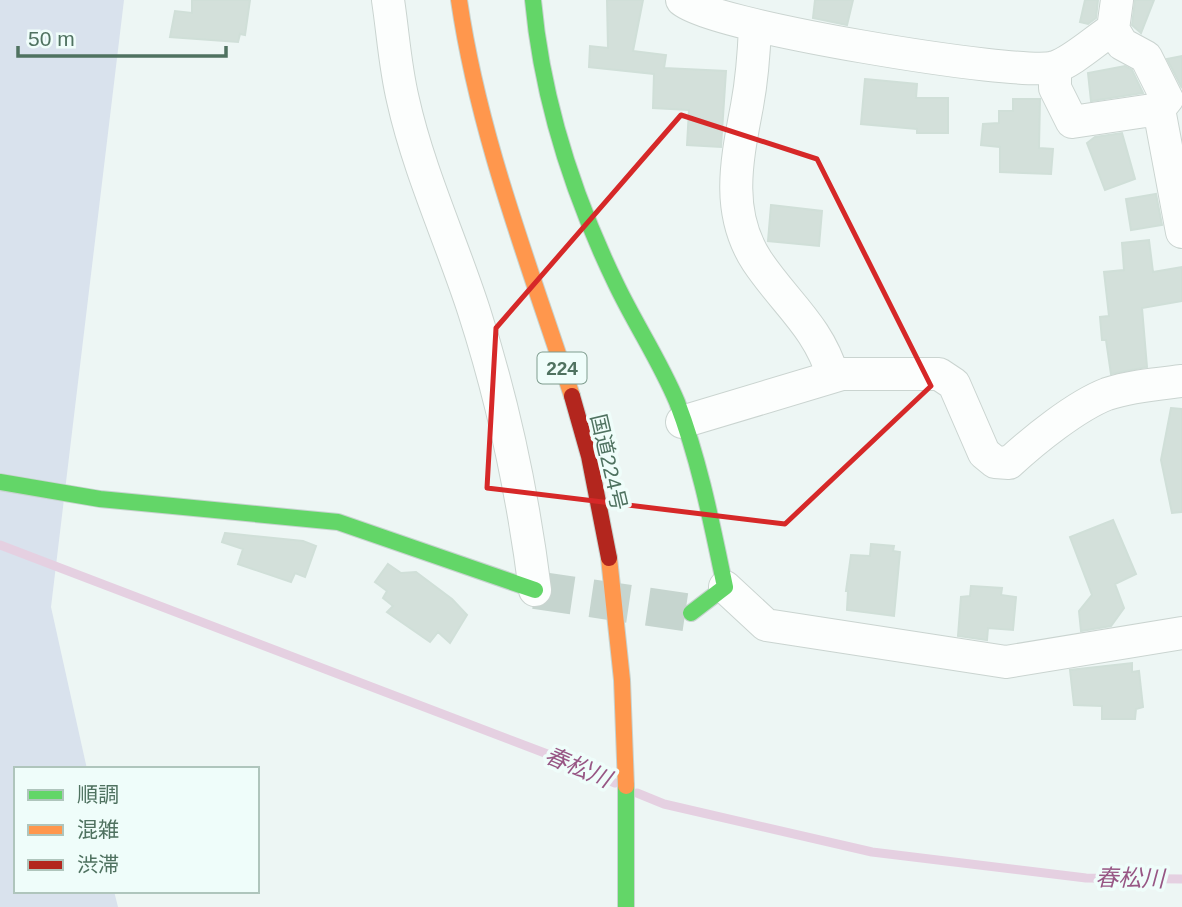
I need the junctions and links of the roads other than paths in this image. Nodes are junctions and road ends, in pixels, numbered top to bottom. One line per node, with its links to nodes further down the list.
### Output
1 (388, 0): 15 (street)
2 (458, 0): 18 (main road, 国道224号 / 224)
3 (533, 0): 12 (main road)
4 (682, 0): 6 (street)
5 (1115, 15): 7 (street); 8 (street)
6 (755, 26): 7 (street); 10 (street)
7 (1055, 68): 8 (street)
8 (1159, 109): 9 (street)
9 (1181, 227)
10 (833, 376): 11 (street); 12 (street)
11 (1182, 381)
12 (682, 422): 14 (main road)
13 (0, 482): 15 (main road)
14 (725, 587): 16 (main road); 17 (street)
15 (535, 590)
16 (691, 613)
17 (1182, 633)
18 (626, 907)

